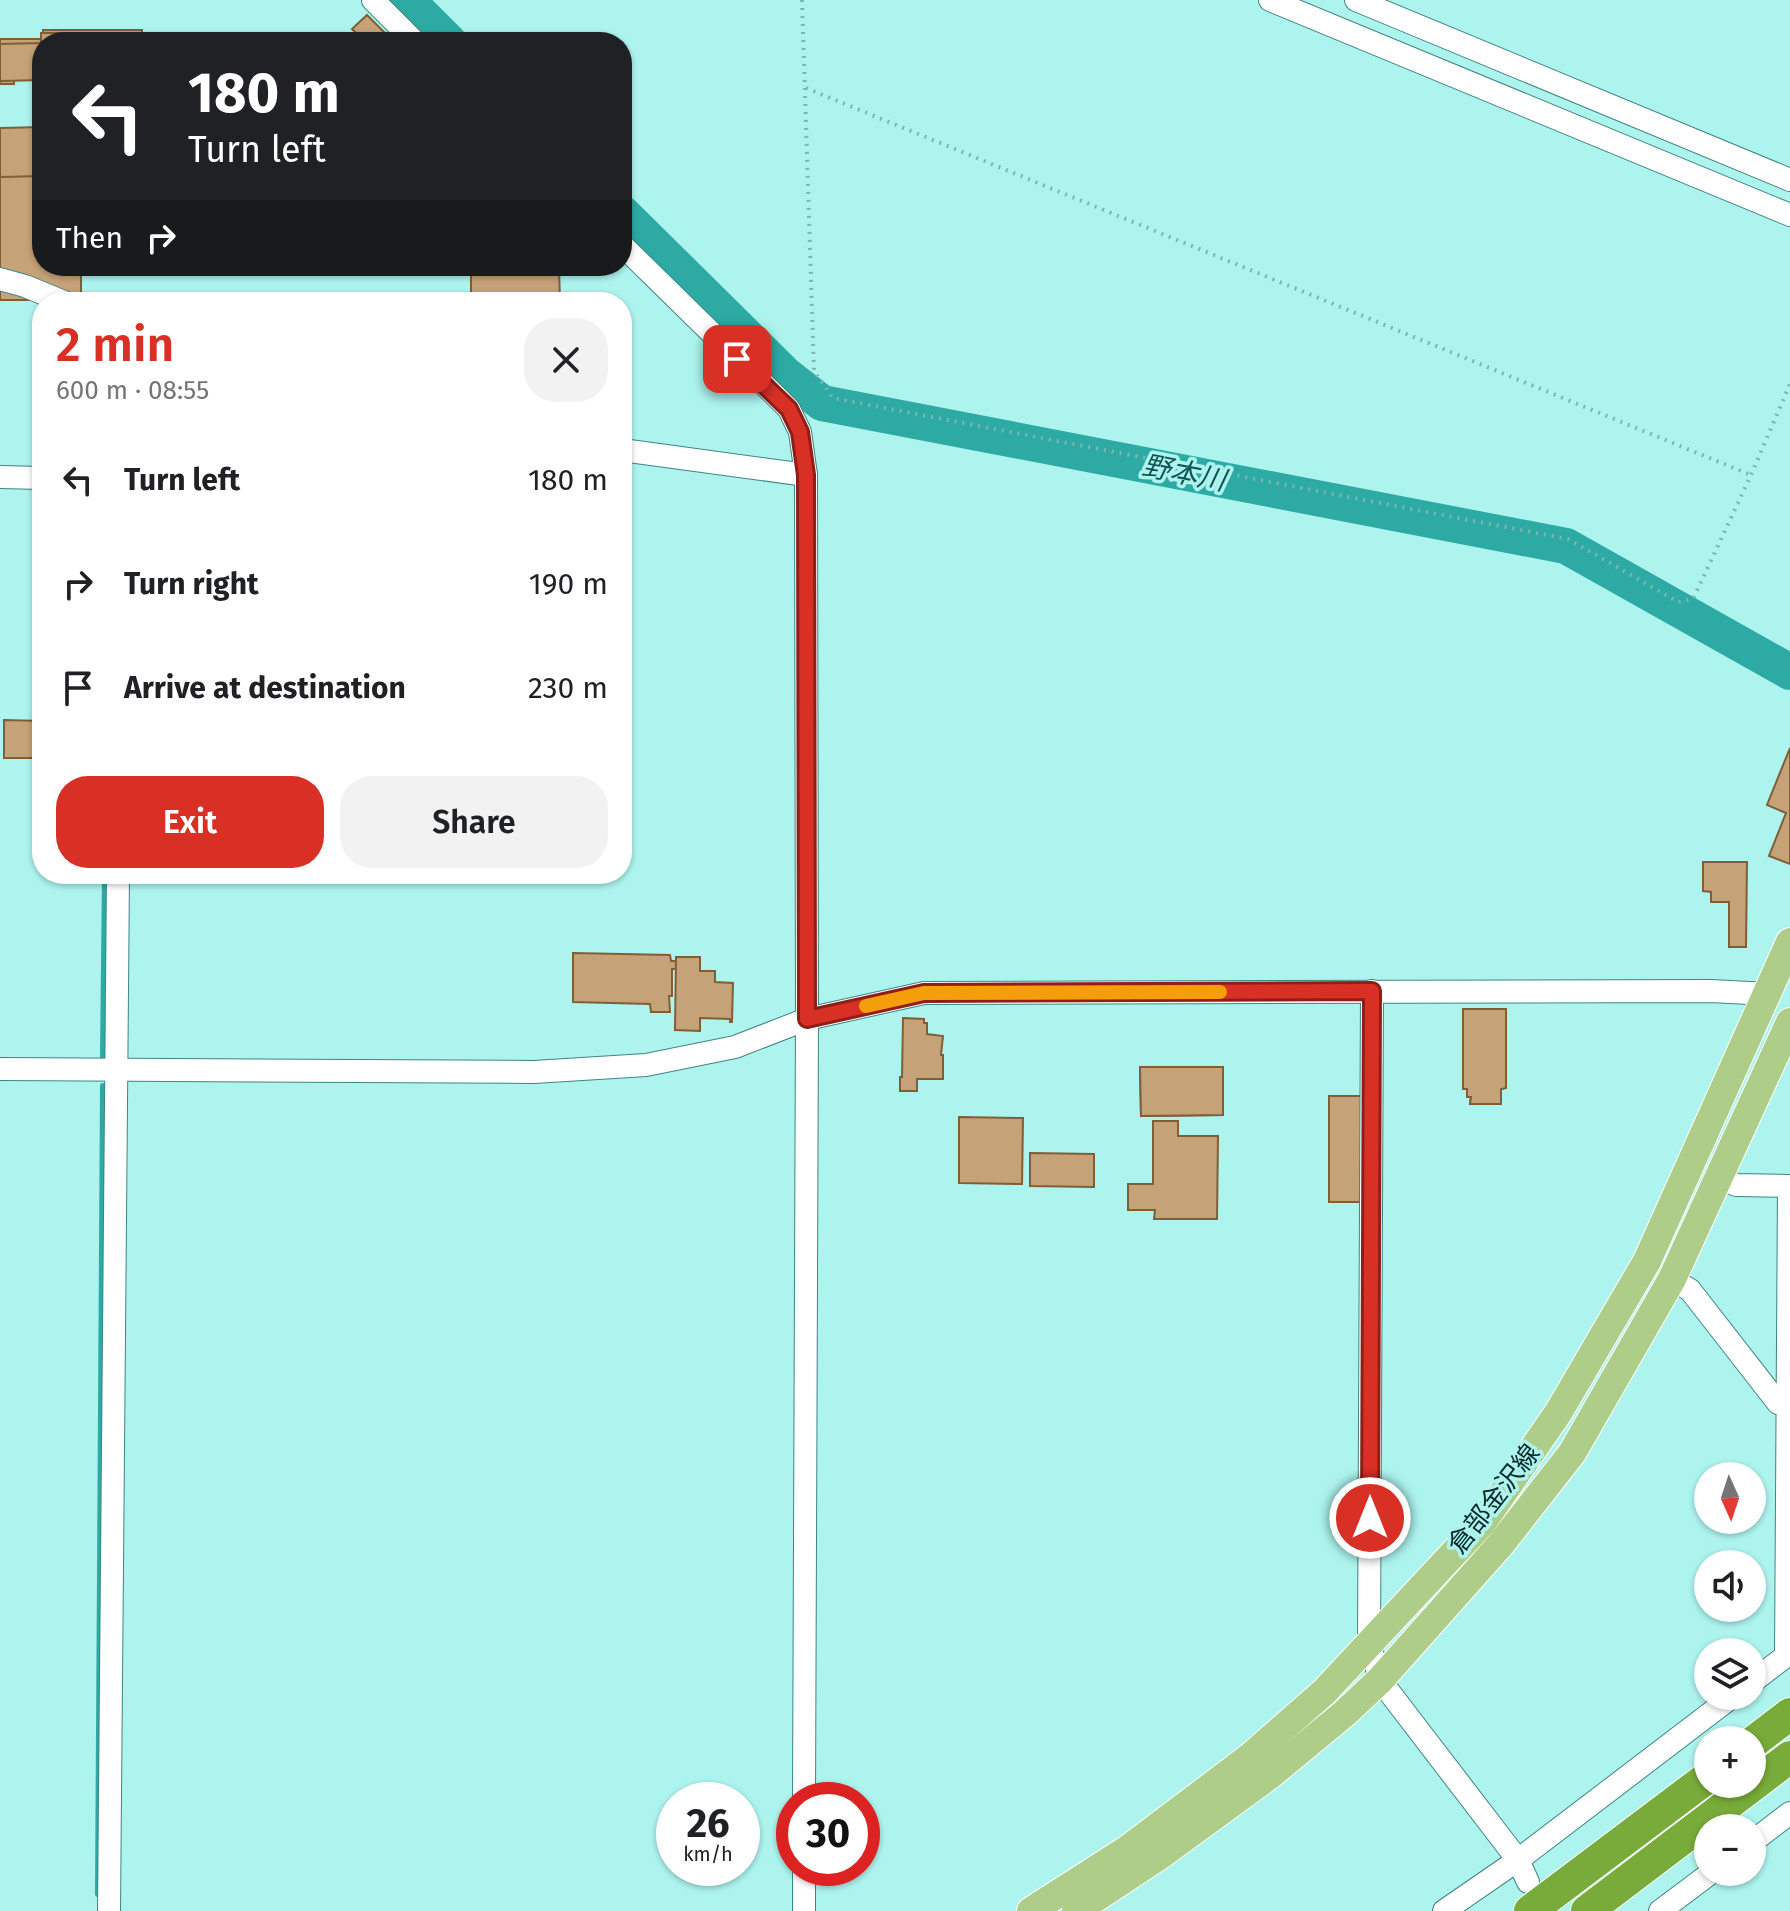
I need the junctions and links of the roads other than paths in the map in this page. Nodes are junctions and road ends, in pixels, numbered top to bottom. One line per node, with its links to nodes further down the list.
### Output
1 (373, 0): 5 (street)
2 (1270, 0): 4 (street)
3 (1355, 0): 4 (street); 6 (street)
4 (1341, 30): 7 (street)
5 (405, 32)
6 (1790, 180)
7 (1790, 215)
8 (632, 255): 12 (street)
9 (0, 279): 10 (street)
10 (40, 292)
11 (632, 451): 12 (street)
12 (806, 475): 19 (street)
13 (0, 477): 14 (street)
14 (32, 478)
15 (118, 884): 22 (street)
16 (1790, 942): 18 (main road, 倉部金沢線)
17 (1372, 991): 18 (street); 19 (street); 26 (street)
18 (1779, 996): 26 (main road, 倉部金沢線)
19 (807, 1019): 22 (street); 34 (street)
20 (1790, 1022): 23 (main road, 倉部金沢線)
21 (0, 1069): 22 (street)
22 (117, 1070): 42 (street)
23 (1719, 1177): 24 (main road, 倉部金沢線); 25 (street)
24 (1672, 1279): 25 (street); 29 (main road, 倉部金沢線)
25 (1788, 1404): 27 (street)
26 (1369, 1642): 29 (street); 44 (main road, 倉部金沢線)
27 (1788, 1655): 28 (street)
28 (1766, 1672)
29 (1380, 1680): 38 (street); 45 (main road, 倉部金沢線)
30 (1715, 1710): 38 (street)
31 (1790, 1714): 32 (highway)
32 (1766, 1732)
33 (1790, 1757): 47 (highway)
34 (804, 1782)
35 (1694, 1786): 41 (highway)
36 (1790, 1813): 37 (street)
37 (1766, 1831)
38 (1518, 1860): 41 (street); 46 (street)
39 (804, 1886): 43 (street)
40 (1694, 1886): 48 (street)
41 (1529, 1897)
42 (109, 1911)
43 (804, 1911)
44 (1031, 1911)
45 (1076, 1911)
46 (1444, 1911)
47 (1587, 1911)
48 (1660, 1911)

